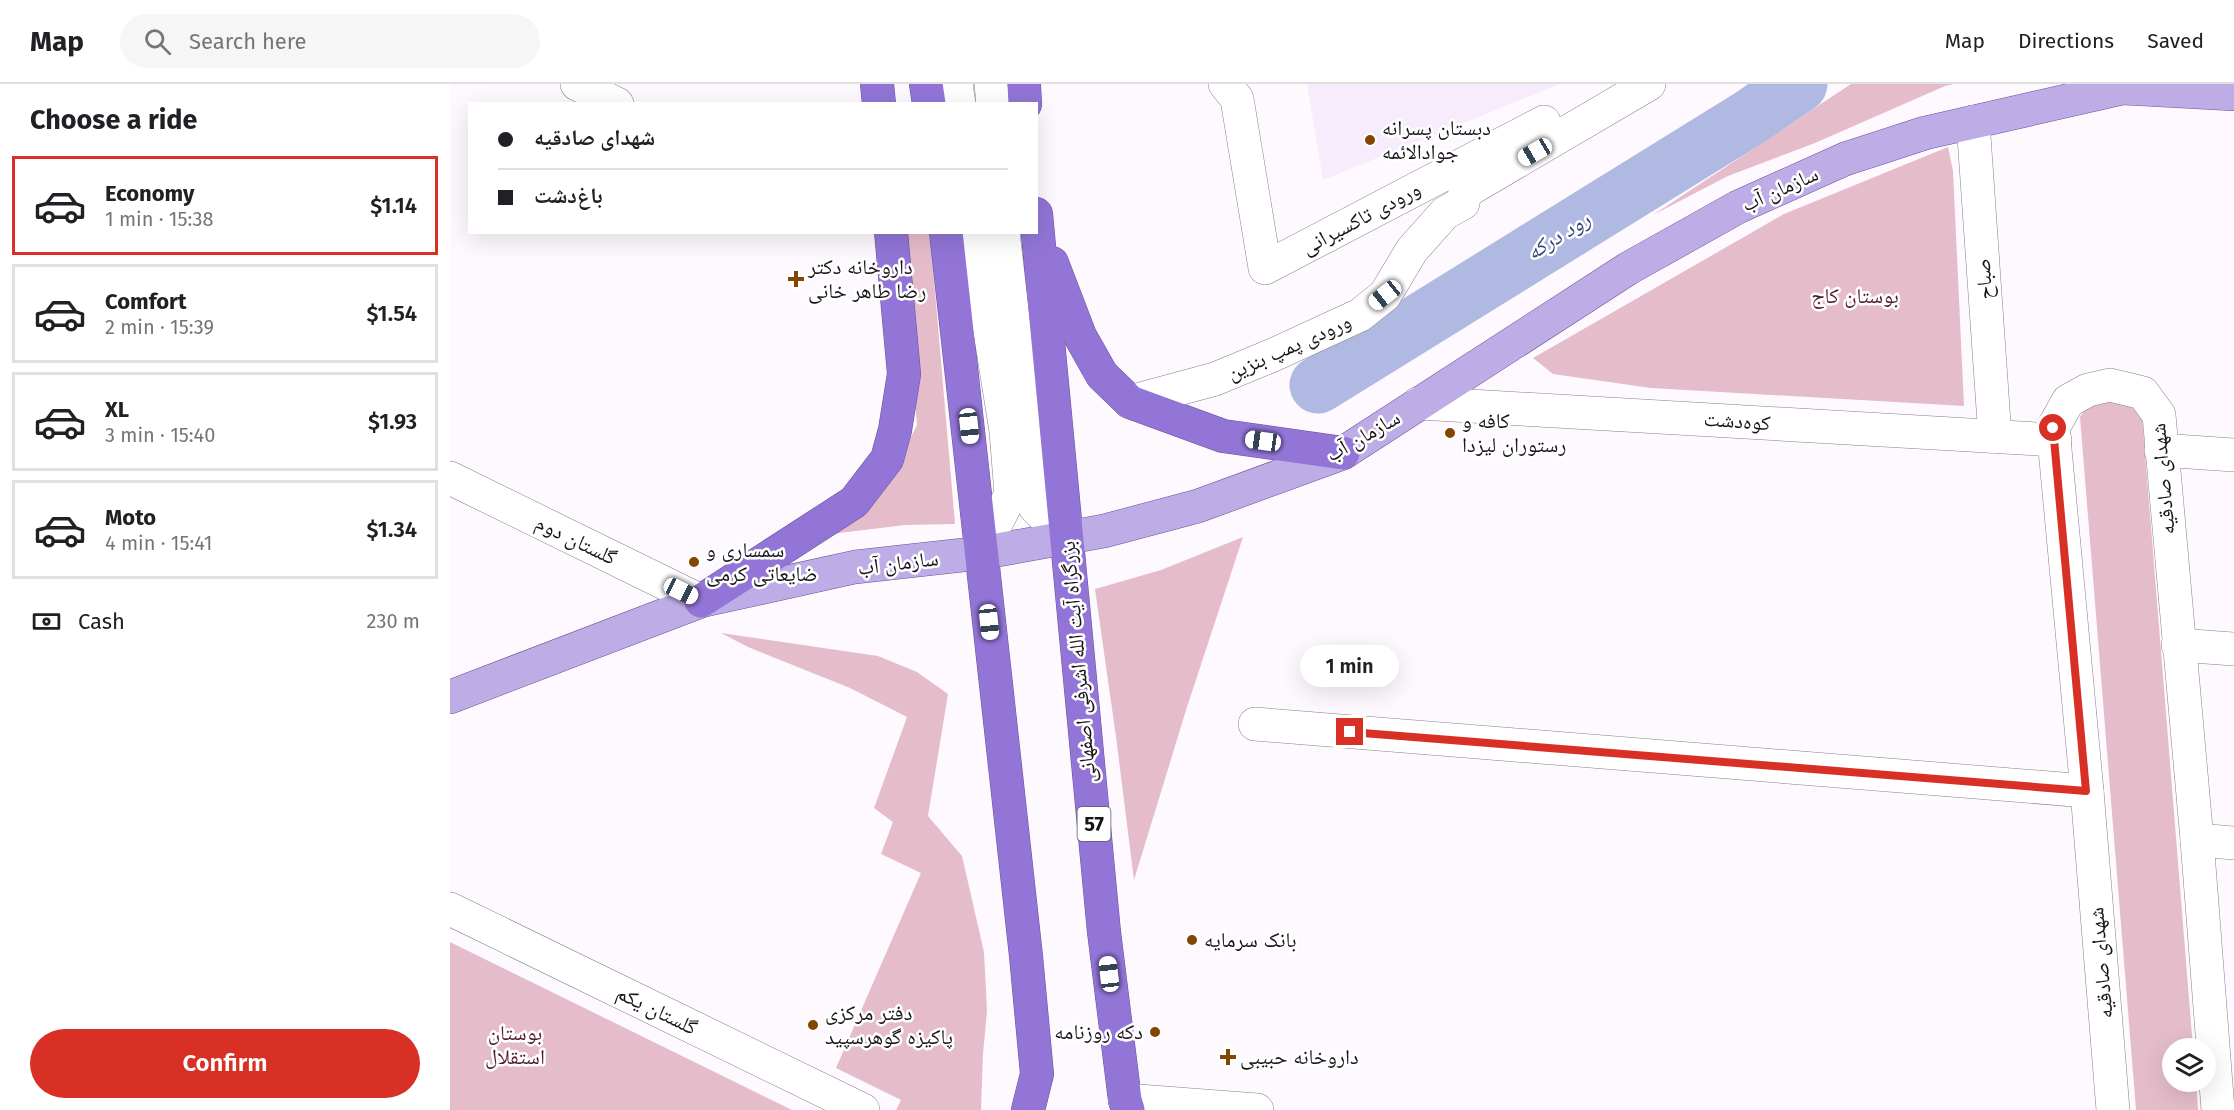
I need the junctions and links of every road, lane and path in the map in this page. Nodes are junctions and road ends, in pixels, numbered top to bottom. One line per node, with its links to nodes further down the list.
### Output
1 (577, 84): 11 (street)
2 (877, 84): 12 (highway)
3 (926, 84): 13 (highway)
4 (956, 84): 14 (street)
5 (991, 84): 15 (street)
6 (1024, 84): 16 (highway)
7 (1226, 84): 8 (street, ورودی تاکسیرانی)
8 (1617, 84)
9 (1649, 84): 24 (street, ورودی پمپ بنزین)
10 (2234, 94): 17 (main road, سازمان آب)
11 (613, 102)
12 (879, 102)
13 (929, 102)
14 (959, 102)
15 (993, 102)
16 (1026, 102)
17 (1973, 122): 25 (main road, سازمان آب); 26 (street, صباح)
18 (1038, 222): 24 (highway)
19 (1038, 230): 32 (highway, بزرگراه آیت الله اشرفی اصفهانی / 57)
20 (891, 234): 34 (highway)
21 (946, 234): 33 (highway)
22 (974, 234): 33 (street)
23 (1003, 234): 32 (street)
24 (1130, 402): 29 (highway)
25 (1419, 403): 26 (street, کوه‌دشت); 29 (main road, سازمان آب)
26 (1995, 437): 27 (street, کوه‌دشت)
27 (2055, 440): 28 (street, شهدای صادقیه); 39 (street, شهدای صادقیه)
28 (2161, 450): 30 (street); 35 (street, شهدای صادقیه)
29 (1343, 453): 32 (main road, سازمان آب)
30 (2234, 455)
31 (450, 478): 34 (street, گلستان دوم)
32 (1066, 538): 33 (main road, سازمان آب); 44 (highway, بزرگراه آیت الله اشرفی اصفهانی / 57)
33 (981, 553): 34 (main road, سازمان آب); 43 (highway)
34 (701, 601): 37 (main road, سازمان آب)
35 (2178, 645): 36 (street); 40 (street, شهدای صادقیه)
36 (2234, 650)
37 (450, 698)
38 (1255, 724): 39 (street)
39 (2086, 791): 49 (street, شهدای صادقیه)
40 (2197, 840): 41 (street); 50 (street, شهدای صادقیه)
41 (2234, 843)
42 (450, 909): 45 (street, گلستان یکم)
43 (1037, 1074): 46 (highway); 47 (highway)
44 (1121, 1107): 48 (street)
45 (863, 1110)
46 (1028, 1110)
47 (1056, 1110)
48 (1257, 1110)
49 (2113, 1110)
50 (2218, 1110)

